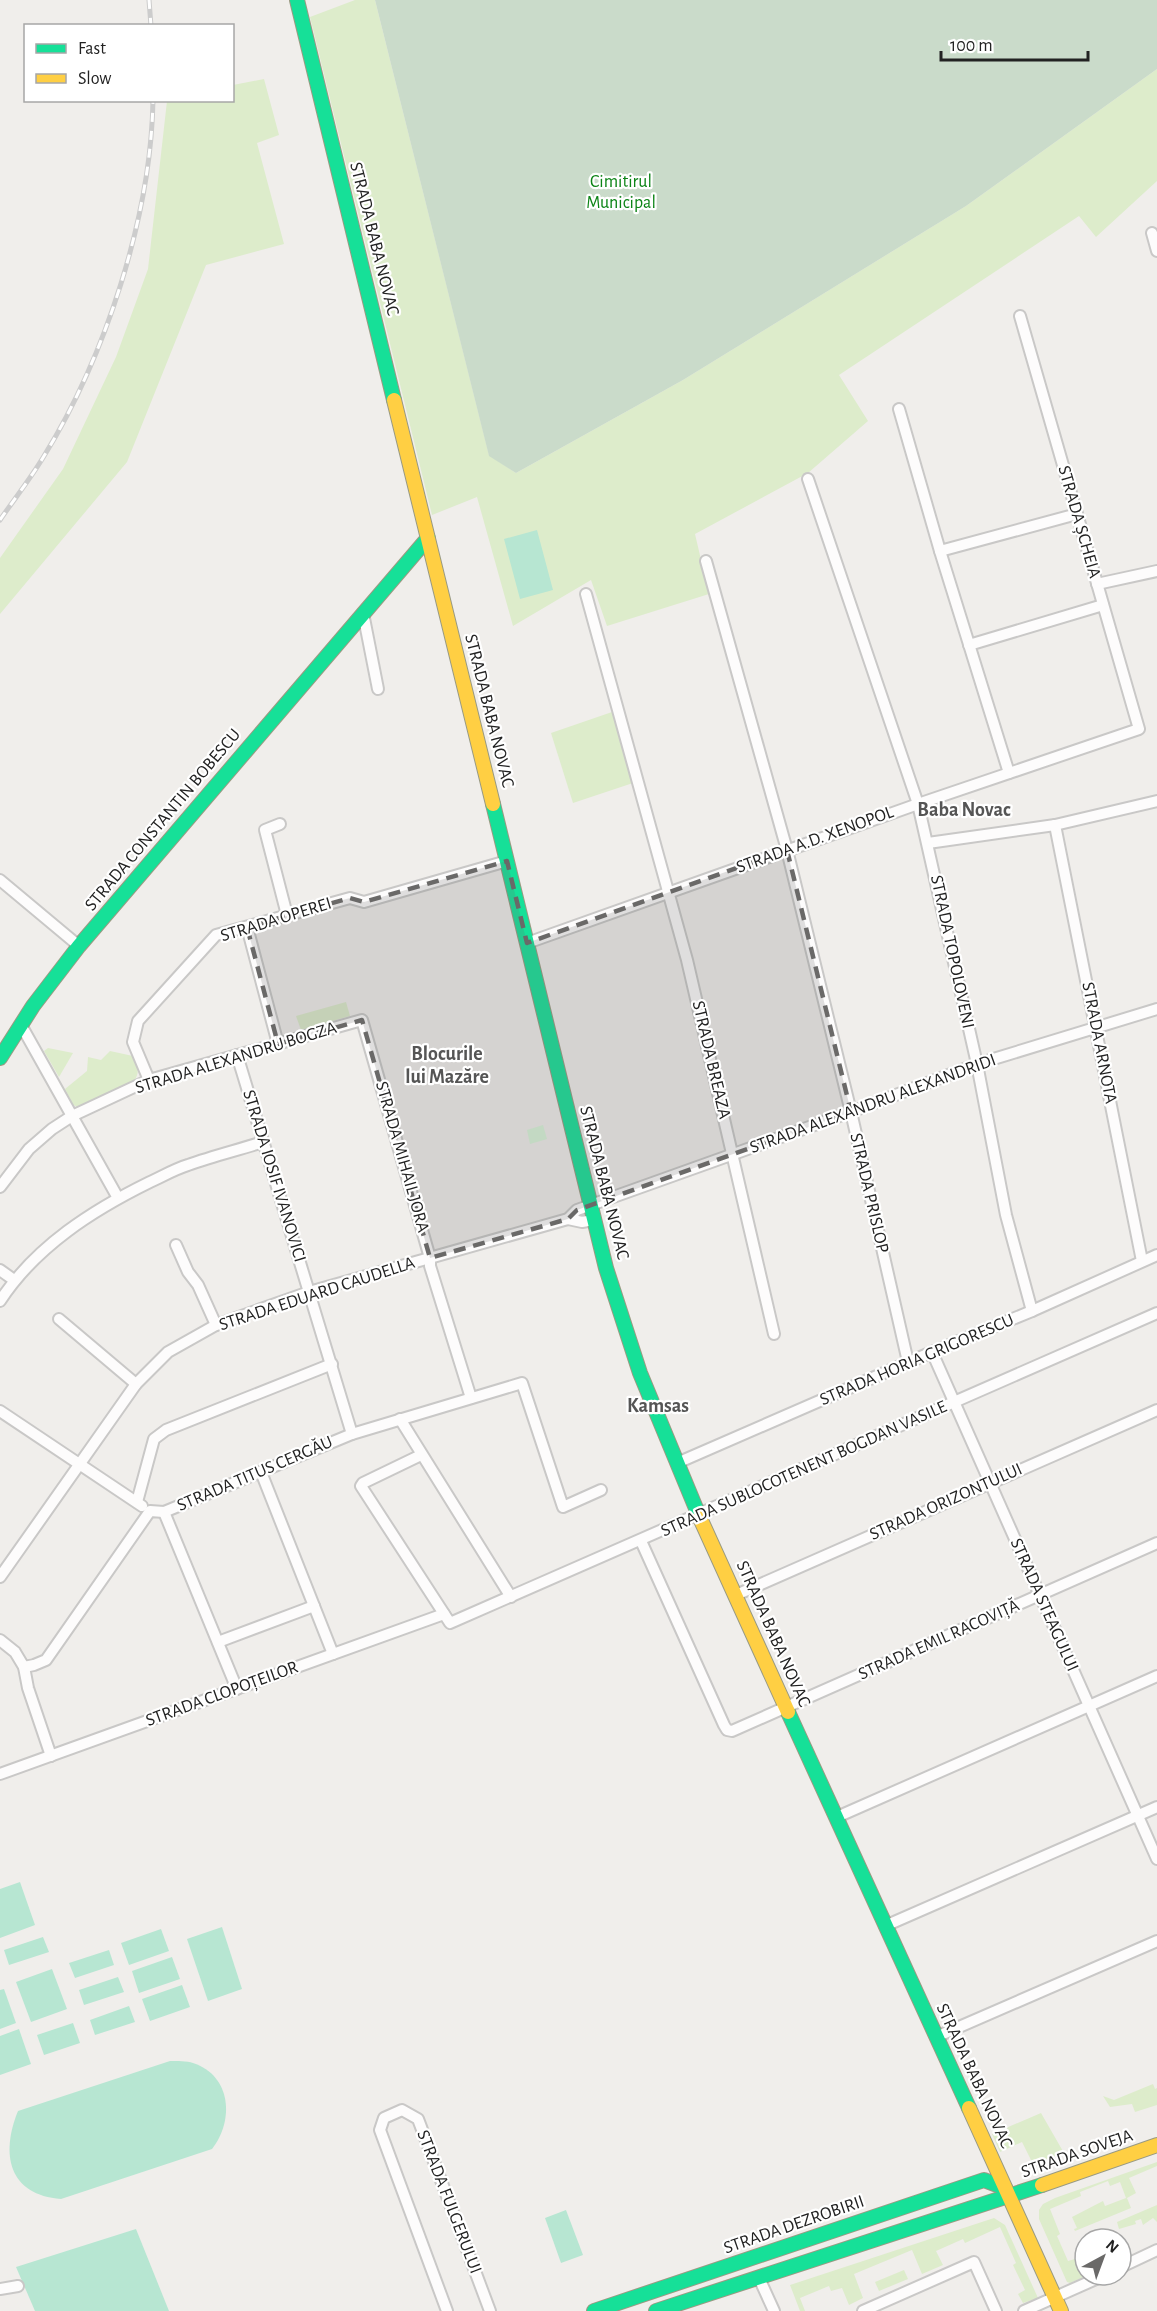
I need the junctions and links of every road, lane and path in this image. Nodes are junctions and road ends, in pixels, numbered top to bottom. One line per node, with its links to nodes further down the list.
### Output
1 (297, 0): 8 (main road, STRADA BABA NOVAC)
2 (1152, 233): 3 (street)
3 (1157, 251)
4 (1020, 316): 7 (street, STRADA ȘCHEIA)
5 (899, 410): 9 (street)
6 (808, 479): 21 (street, STRADA TOPOLOVENI)
7 (1077, 514): 9 (street); 12 (street, STRADA ȘCHEIA)
8 (428, 538): 15 (main road, STRADA CONSTANTIN BOBESCU); 26 (main road, STRADA BABA NOVAC)
9 (939, 550): 16 (street)
10 (706, 561): 25 (street, STRADA PRISLOP)
11 (1157, 571): 12 (street)
12 (1097, 584): 14 (street, STRADA ȘCHEIA)
13 (585, 594): 28 (street, STRADA BREAZA)
14 (1103, 604): 16 (street); 18 (street, STRADA ȘCHEIA)
15 (363, 613): 17 (street); 32 (main road, STRADA CONSTANTIN BOBESCU)
16 (969, 645): 19 (street)
17 (378, 689)
18 (1139, 729): 19 (street, STRADA A.D. XENOPOL)
19 (1009, 773): 21 (street, STRADA A.D. XENOPOL)
20 (1157, 801): 23 (street)
21 (918, 804): 24 (street, STRADA TOPOLOVENI); 25 (street, STRADA A.D. XENOPOL)
22 (279, 825): 29 (street)
23 (1055, 825): 24 (street); 36 (street, STRADA ARNOTA)
24 (928, 843): 40 (street, STRADA TOPOLOVENI)
25 (787, 850): 28 (street, STRADA A.D. XENOPOL); 42 (street, STRADA PRISLOP)
26 (507, 861): 29 (street, STRADA OPEREI); 31 (main road, STRADA BABA NOVAC)
27 (0, 880): 32 (street)
28 (669, 892): 31 (street, STRADA A.D. XENOPOL); 45 (street, STRADA BREAZA)
29 (287, 915): 30 (street, STRADA OPEREI)
30 (247, 927): 37 (street); 41 (street, STRADA OPEREI)
31 (527, 943): 48 (main road, STRADA BABA NOVAC)
32 (79, 946): 35 (main road, STRADA CONSTANTIN BOBESCU)
33 (1157, 1009): 36 (street, STRADA ALEXANDRU ALEXANDRIDI)
34 (363, 1020): 37 (street, STRADA ALEXANDRU BOGZA); 53 (street, STRADA MIHAIL JORA)
35 (21, 1025): 39 (main road, STRADA CONSTANTIN BOBESCU); 43 (street)
36 (1096, 1027): 40 (street, STRADA ALEXANDRU ALEXANDRIDI); 54 (street, STRADA ARNOTA)
37 (278, 1044): 38 (street, STRADA ALEXANDRU BOGZA)
38 (237, 1055): 41 (street, STRADA ALEXANDRU BOGZA); 44 (street, STRADA IOSIF IVANOVICI)
39 (0, 1058)
40 (977, 1064): 42 (street, STRADA ALEXANDRU ALEXANDRIDI); 59 (street, STRADA TOPOLOVENI)
41 (149, 1080): 43 (street, STRADA ALEXANDRU BOGZA)
42 (851, 1113): 45 (street, STRADA ALEXANDRU ALEXANDRIDI); 65 (street, STRADA PRISLOP)
43 (72, 1116): 46 (street, STRADA ALEXANDRU BOGZA); 47 (street)
44 (263, 1142): 47 (street); 57 (street, STRADA IOSIF IVANOVICI)
45 (732, 1155): 48 (street, STRADA ALEXANDRU ALEXANDRIDI); 63 (street, STRADA BREAZA)
46 (0, 1187)
47 (118, 1198): 56 (street)
48 (591, 1205): 49 (street, STRADA EDUARD CAUDELLA); 50 (main road, STRADA BABA NOVAC)
49 (568, 1218): 50 (street, STRADA EDUARD CAUDELLA); 53 (street, STRADA EDUARD CAUDELLA)
50 (594, 1220): 76 (main road, STRADA BABA NOVAC)
51 (176, 1245): 62 (street)
52 (1157, 1255): 54 (street, STRADA HORIA GRIGORESCU)
53 (430, 1258): 57 (street, STRADA EDUARD CAUDELLA); 68 (street, STRADA MIHAIL JORA)
54 (1142, 1261): 59 (street, STRADA HORIA GRIGORESCU)
55 (0, 1270): 56 (street)
56 (14, 1280): 58 (street)
57 (309, 1292): 62 (street, STRADA EDUARD CAUDELLA); 66 (street, STRADA IOSIF IVANOVICI)
58 (0, 1300)
59 (1032, 1311): 64 (street, STRADA HORIA GRIGORESCU)
60 (1157, 1313): 69 (street, STRADA SUBLOCOTENENT BOGDAN VASILE)
61 (59, 1319): 67 (street)
62 (216, 1325): 67 (street, STRADA EDUARD CAUDELLA)
63 (774, 1334)
64 (932, 1352): 65 (street, STRADA HORIA GRIGORESCU); 69 (street, STRADA STEAGULUI)
65 (908, 1362): 76 (street, STRADA HORIA GRIGORESCU)
66 (332, 1364): 73 (street, STRADA IOSIF IVANOVICI); 80 (street)
67 (136, 1384): 75 (street, STRADA EDUARD CAUDELLA)
68 (471, 1398): 72 (street, STRADA TITUS CERGĂU); 79 (street, STRADA TITUS CERGĂU)
69 (955, 1403): 78 (street, STRADA STEAGULUI); 83 (street, STRADA SUBLOCOTENENT BOGDAN VASILE)
70 (1157, 1410): 78 (street, STRADA ORIZONTULUI)
71 (0, 1411): 75 (street)
72 (399, 1419): 73 (street, STRADA TITUS CERGĂU); 74 (street)
73 (352, 1434): 77 (street, STRADA TITUS CERGĂU)
74 (421, 1455): 89 (street); 91 (street)
75 (79, 1463): 80 (street); 86 (street, STRADA EDUARD CAUDELLA)
76 (677, 1463): 83 (main road, STRADA BABA NOVAC)
77 (261, 1472): 82 (street, STRADA TITUS CERGĂU); 90 (street)
78 (990, 1483): 87 (street, STRADA ORIZONTULUI); 88 (street, STRADA STEAGULUI)
79 (601, 1490)
80 (137, 1502): 81 (street)
81 (150, 1511): 82 (street, STRADA TITUS CERGĂU); 95 (street)
82 (164, 1512): 93 (street)
83 (700, 1515): 84 (street, STRADA SUBLOCOTENENT BOGDAN VASILE); 87 (main road, STRADA BABA NOVAC)
84 (641, 1541): 89 (street, STRADA SUBLOCOTENENT BOGDAN VASILE); 99 (street, STRADA EMIL RACOVIȚĂ)
85 (1157, 1543): 88 (street, STRADA EMIL RACOVIȚĂ)
86 (0, 1577)
87 (736, 1594): 99 (main road, STRADA BABA NOVAC)
88 (1040, 1595): 98 (street, STRADA STEAGULUI); 99 (street, STRADA EMIL RACOVIȚĂ)
89 (511, 1597): 91 (street, STRADA SUBLOCOTENENT BOGDAN VASILE)
90 (314, 1606): 93 (street); 94 (street)
91 (447, 1618): 94 (street, STRADA CLOPOȚEILOR)
92 (0, 1640): 95 (street)
93 (218, 1642): 97 (street)
94 (333, 1654): 97 (street, STRADA CLOPOȚEILOR)
95 (24, 1666): 100 (street)
96 (1157, 1676): 98 (street)
97 (237, 1689): 100 (street, STRADA CLOPOȚEILOR)
98 (1089, 1706): 103 (street, STRADA STEAGULUI); 104 (street)
99 (787, 1707): 104 (main road, STRADA BABA NOVAC)
100 (51, 1756): 101 (street, STRADA CLOPOȚEILOR)
101 (0, 1774)
102 (1157, 1808): 103 (street)
103 (1138, 1816): 105 (street, STRADA STEAGULUI); 106 (street)
104 (837, 1817): 106 (main road, STRADA BABA NOVAC)
105 (1157, 1858)
106 (885, 1926): 108 (main road, STRADA BABA NOVAC)
107 (1157, 1941): 108 (street)
108 (936, 2037): 111 (main road, STRADA BABA NOVAC)
109 (1157, 2134): 111 (main road, STRADA SOVEJA)
110 (1157, 2145): 111 (main road, STRADA SOVEJA)
111 (1007, 2192): 114 (main road); 118 (main road, STRADA BABA NOVAC); 121 (main road, STRADA DEZROBIRII)
112 (1157, 2250): 113 (street)
113 (1133, 2261)
114 (759, 2278): 122 (main road); 123 (street)
115 (18, 2286): 117 (street)
116 (1078, 2287): 118 (street)
117 (0, 2289)
118 (1055, 2297): 126 (street); 127 (main road, STRADA BABA NOVAC)
119 (447, 2311): 120 (street, STRADA FULGERULUI)
120 (490, 2311)
121 (594, 2311)
122 (656, 2311)
123 (774, 2311)
124 (863, 2311): 125 (street)
125 (996, 2311)
126 (1024, 2311)
127 (1061, 2311)

